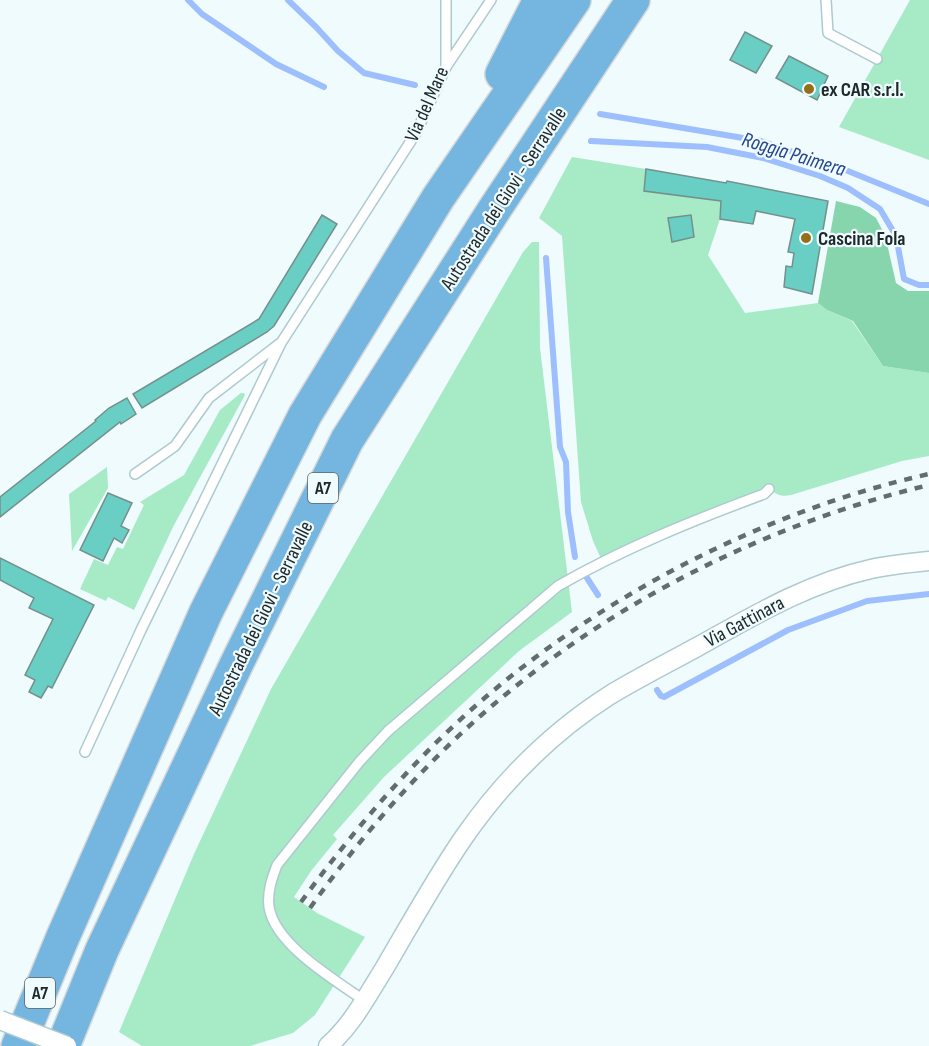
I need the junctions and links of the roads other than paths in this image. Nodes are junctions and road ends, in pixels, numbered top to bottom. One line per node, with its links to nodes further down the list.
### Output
1 (446, 0): 8 (lane, Via del Mare)
2 (491, 0): 8 (lane)
3 (540, 0): 9 (highway)
4 (574, 0): 9 (highway, A7)
5 (633, 0): 18 (highway, Autostrada dei Giovi - Serravalle / A7)
6 (826, 0): 7 (lane)
7 (877, 59)
8 (446, 67): 10 (lane, Via del Mare)
9 (438, 198): 17 (highway, A7)
10 (281, 343): 11 (lane); 14 (lane)
11 (135, 474)
12 (769, 489): 15 (lane)
13 (929, 561): 15 (street, Via Gattinara)
14 (85, 752)
15 (364, 1001): 19 (street, Via Gattinara)
16 (0, 1020): 18 (street, bridge)
17 (18, 1046)
18 (65, 1046)
19 (328, 1046)

